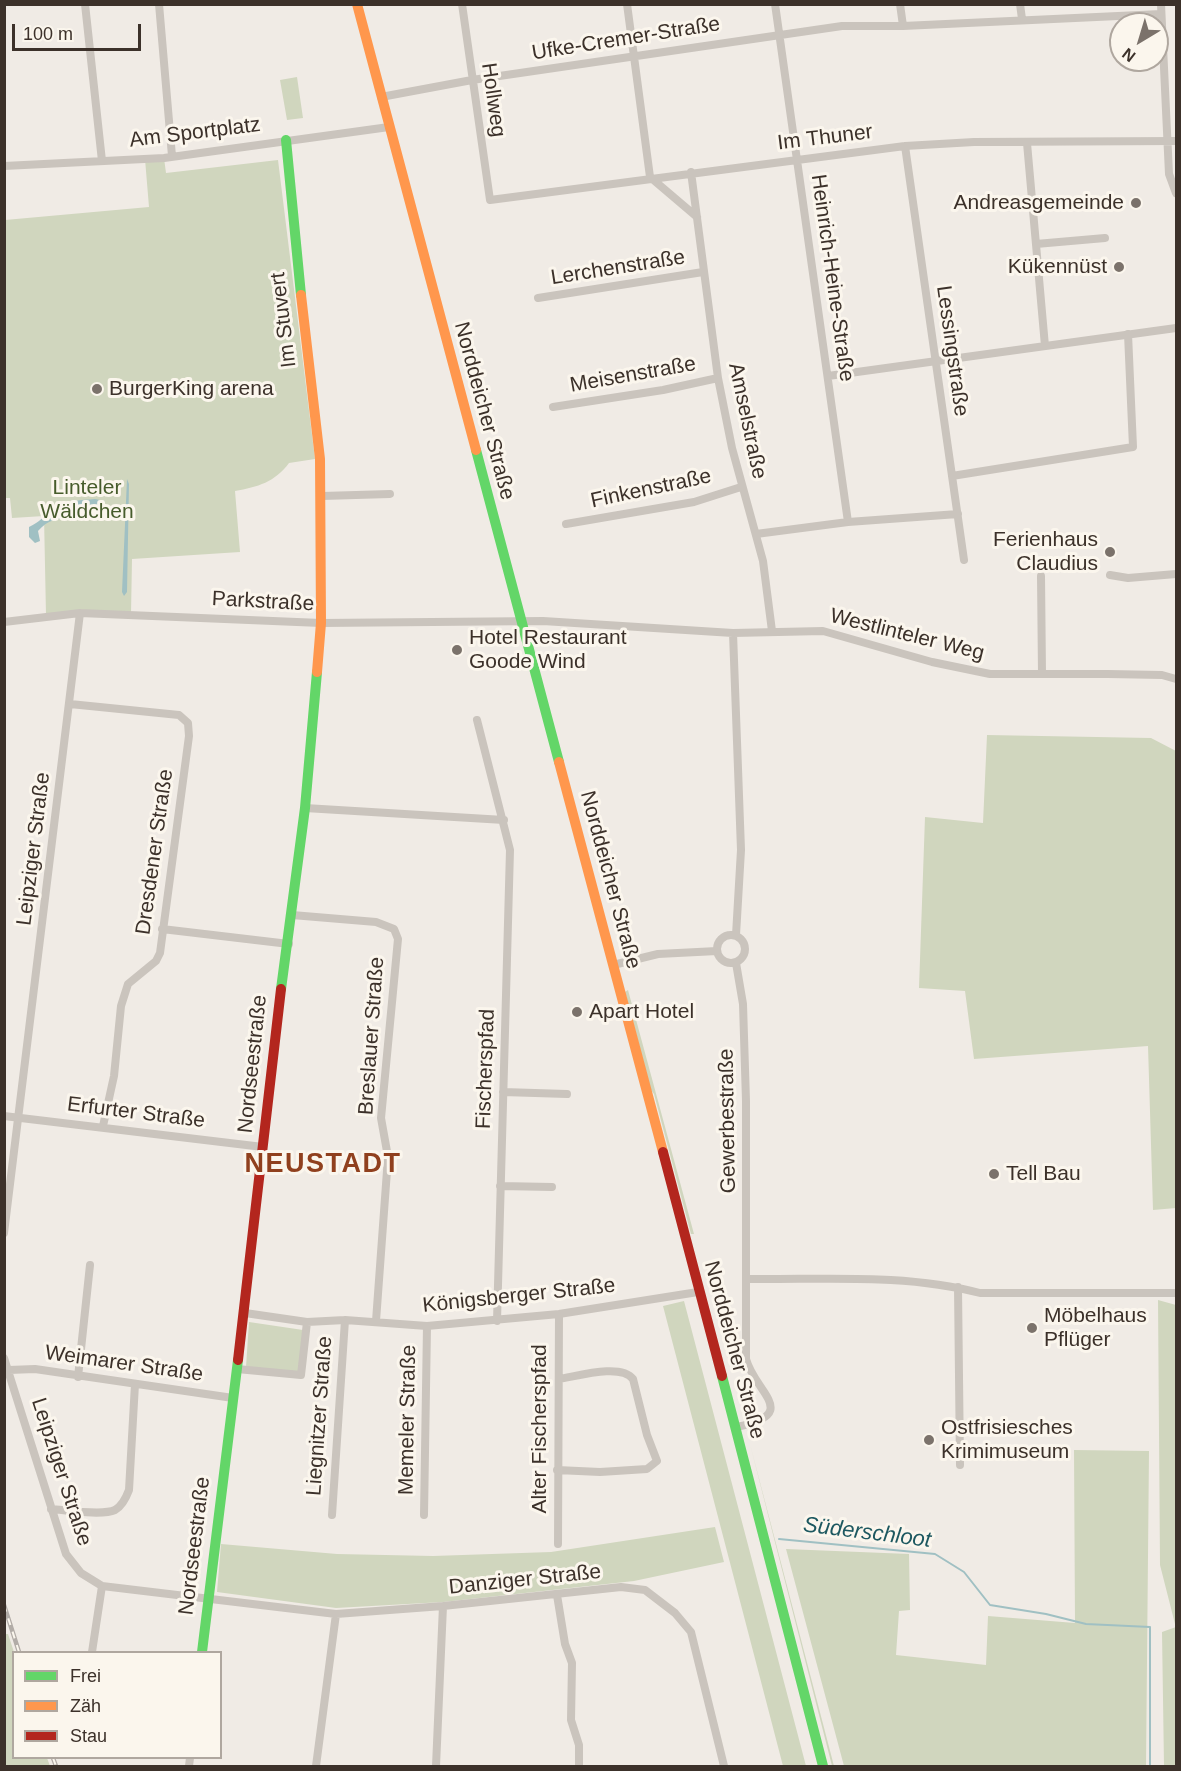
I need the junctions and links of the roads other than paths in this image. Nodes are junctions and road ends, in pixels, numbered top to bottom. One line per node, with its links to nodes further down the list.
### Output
1 (85, 4): 25 (street)
2 (159, 4): 23 (street)
3 (357, 4): 16 (main road, Norddeicher Straße)
4 (462, 4): 15 (street, Hollweg)
5 (627, 4): 13 (street)
6 (775, 4): 12 (street, Heinrich-Heine-Straße)
7 (900, 4): 11 (street)
8 (1020, 4): 10 (street)
9 (1109, 16): 10 (street, Ufke-Cremer-Straße)
10 (1022, 19): 11 (street, Ufke-Cremer-Straße)
11 (903, 26): 12 (street, Ufke-Cremer-Straße)
12 (780, 34): 13 (street, Ufke-Cremer-Straße); 24 (street, Heinrich-Heine-Straße)
13 (634, 57): 15 (street, Ufke-Cremer-Straße); 28 (street)
14 (1164, 72): 19 (street)
15 (472, 80): 16 (street, Ufke-Cremer-Straße); 30 (street, Hollweg)
16 (381, 97): 17 (main road, Norddeicher Straße)
17 (389, 127): 18 (street, Am Sportplatz); 56 (main road, Norddeicher Straße)
18 (286, 140): 23 (street, Am Sportplatz); 46 (main road, Im Stuvert)
19 (1167, 141): 20 (street, Im Thuner); 21 (street, Im Thuner); 29 (street)
20 (1176, 141)
21 (1027, 143): 22 (street, Im Thuner); 33 (street)
22 (905, 146): 24 (street, Im Thuner); 39 (street, Lessingstraße)
23 (172, 156): 25 (street, Am Sportplatz)
24 (797, 159): 27 (street, Im Thuner); 40 (street, Heinrich-Heine-Straße)
25 (102, 161): 26 (street, Am Sportplatz)
26 (4, 166)
27 (691, 172): 28 (street, Im Thuner); 31 (street, Amselstraße)
28 (650, 177): 30 (street, Im Thuner); 31 (street)
29 (1176, 193)
30 (489, 200)
31 (697, 217): 34 (street, Amselstraße)
32 (1105, 238): 33 (street)
33 (1036, 244): 38 (street)
34 (703, 272): 35 (street, Lerchenstraße); 41 (street, Amselstraße)
35 (538, 298)
36 (1176, 328): 37 (street)
37 (1128, 334): 38 (street); 43 (street)
38 (1045, 346): 39 (street)
39 (935, 361): 40 (street); 43 (street, Lessingstraße)
40 (828, 376): 48 (street, Heinrich-Heine-Straße)
41 (718, 378): 42 (street, Meisenstraße); 44 (street, Amselstraße)
42 (553, 407)
43 (952, 476): 47 (street, Lessingstraße)
44 (741, 487): 49 (street, Finkenstraße); 50 (street, Amselstraße)
45 (390, 494): 46 (street)
46 (322, 496): 58 (main road, Im Stuvert)
47 (958, 514): 48 (street); 51 (street, Lessingstraße)
48 (848, 522): 50 (street)
49 (566, 524)
50 (756, 534): 59 (street, Amselstraße)
51 (964, 561)
52 (1176, 574): 53 (street)
53 (1110, 575)
54 (1041, 576): 61 (street)
55 (80, 613): 57 (street, Parkstraße); 58 (street, Parkstraße); 63 (street, Leipziger Straße)
56 (520, 621): 58 (street, Parkstraße); 60 (street, Westlinteler Weg); 73 (main road, Norddeicher Straße)
57 (4, 622)
58 (321, 622): 65 (main road, Nordseestraße)
59 (772, 631): 60 (street, Westlinteler Weg); 61 (street, Westlinteler Weg)
60 (734, 633): 69 (street, Gewerbestraße)
61 (1042, 674): 62 (street, Westlinteler Weg)
62 (1176, 679)
63 (70, 704): 68 (street, Dresdener Straße); 77 (street, Leipziger Straße)
64 (477, 720): 66 (street, Fischerspfad)
65 (305, 808): 66 (street); 67 (main road, Nordseestraße)
66 (504, 820): 74 (street, Fischerspfad)
67 (292, 915): 70 (main road, Nordseestraße); 92 (street, Breslauer Straße)
68 (162, 929): 70 (street); 78 (street, Dresdener Straße)
69 (736, 935): 71 (street); 72 (street, Gewerbestraße)
70 (289, 944): 79 (main road, Nordseestraße)
71 (717, 951): 72 (street); 73 (street)
72 (736, 963): 84 (street, Gewerbestraße)
73 (613, 965): 86 (main road, Norddeicher Straße)
74 (503, 1092): 75 (street); 80 (street, Fischerspfad)
75 (567, 1094)
76 (4, 1116): 77 (street, Erfurter Straße)
77 (19, 1118): 78 (street, Erfurter Straße); 82 (street, Leipziger Straße)
78 (103, 1126): 79 (street, Erfurter Straße)
79 (263, 1146): 88 (main road, Nordseestraße)
80 (500, 1186): 81 (street); 91 (street, Fischerspfad)
81 (552, 1187)
82 (4, 1233)
83 (90, 1265): 98 (street)
84 (746, 1279): 85 (street); 102 (street, Gewerbestraße)
85 (958, 1287): 87 (street); 103 (street)
86 (698, 1292): 89 (street, Königsberger Straße); 102 (main road, Norddeicher Straße)
87 (1176, 1293)
88 (245, 1313): 93 (street, Königsberger Straße); 96 (main road, Nordseestraße)
89 (559, 1314): 91 (street, Königsberger Straße); 99 (street, Alter Fischerspfad)
90 (345, 1320): 92 (street, Königsberger Straße); 93 (street, Königsberger Straße); 106 (street, Liegnitzer Straße)
91 (496, 1320): 94 (street, Königsberger Straße)
92 (376, 1321): 94 (street, Königsberger Straße)
93 (307, 1323): 96 (street)
94 (427, 1326): 107 (street, Memeler Straße)
95 (4, 1358): 97 (street, Leipziger Straße)
96 (237, 1369): 101 (main road, Nordseestraße)
97 (9, 1370): 98 (street, Weimarer Straße); 105 (street, Leipziger Straße)
98 (78, 1377): 100 (street, Weimarer Straße)
99 (559, 1379): 104 (street, Alter Fischerspfad); 104 (street)
100 (135, 1384): 101 (street, Weimarer Straße); 105 (street)
101 (233, 1398): 111 (main road, Nordseestraße)
102 (736, 1427): 120 (main road, Norddeicher Straße)
103 (960, 1465)
104 (557, 1470): 108 (street, Alter Fischerspfad)
105 (51, 1509): 109 (street, Leipziger Straße)
106 (332, 1515)
107 (424, 1515)
108 (558, 1544)
109 (102, 1586): 111 (street, Leipziger Straße); 114 (street)
110 (557, 1594): 112 (street, Danziger Straße); 118 (street); 119 (street, Danziger Straße)
111 (208, 1598): 113 (street, Danziger Straße); 115 (main road, Nordseestraße)
112 (443, 1606): 113 (street, Danziger Straße); 117 (street)
113 (336, 1614): 116 (street)
114 (92, 1651)
115 (202, 1651)
116 (316, 1767)
117 (436, 1767)
118 (579, 1767)
119 (724, 1767)
120 (823, 1767)

